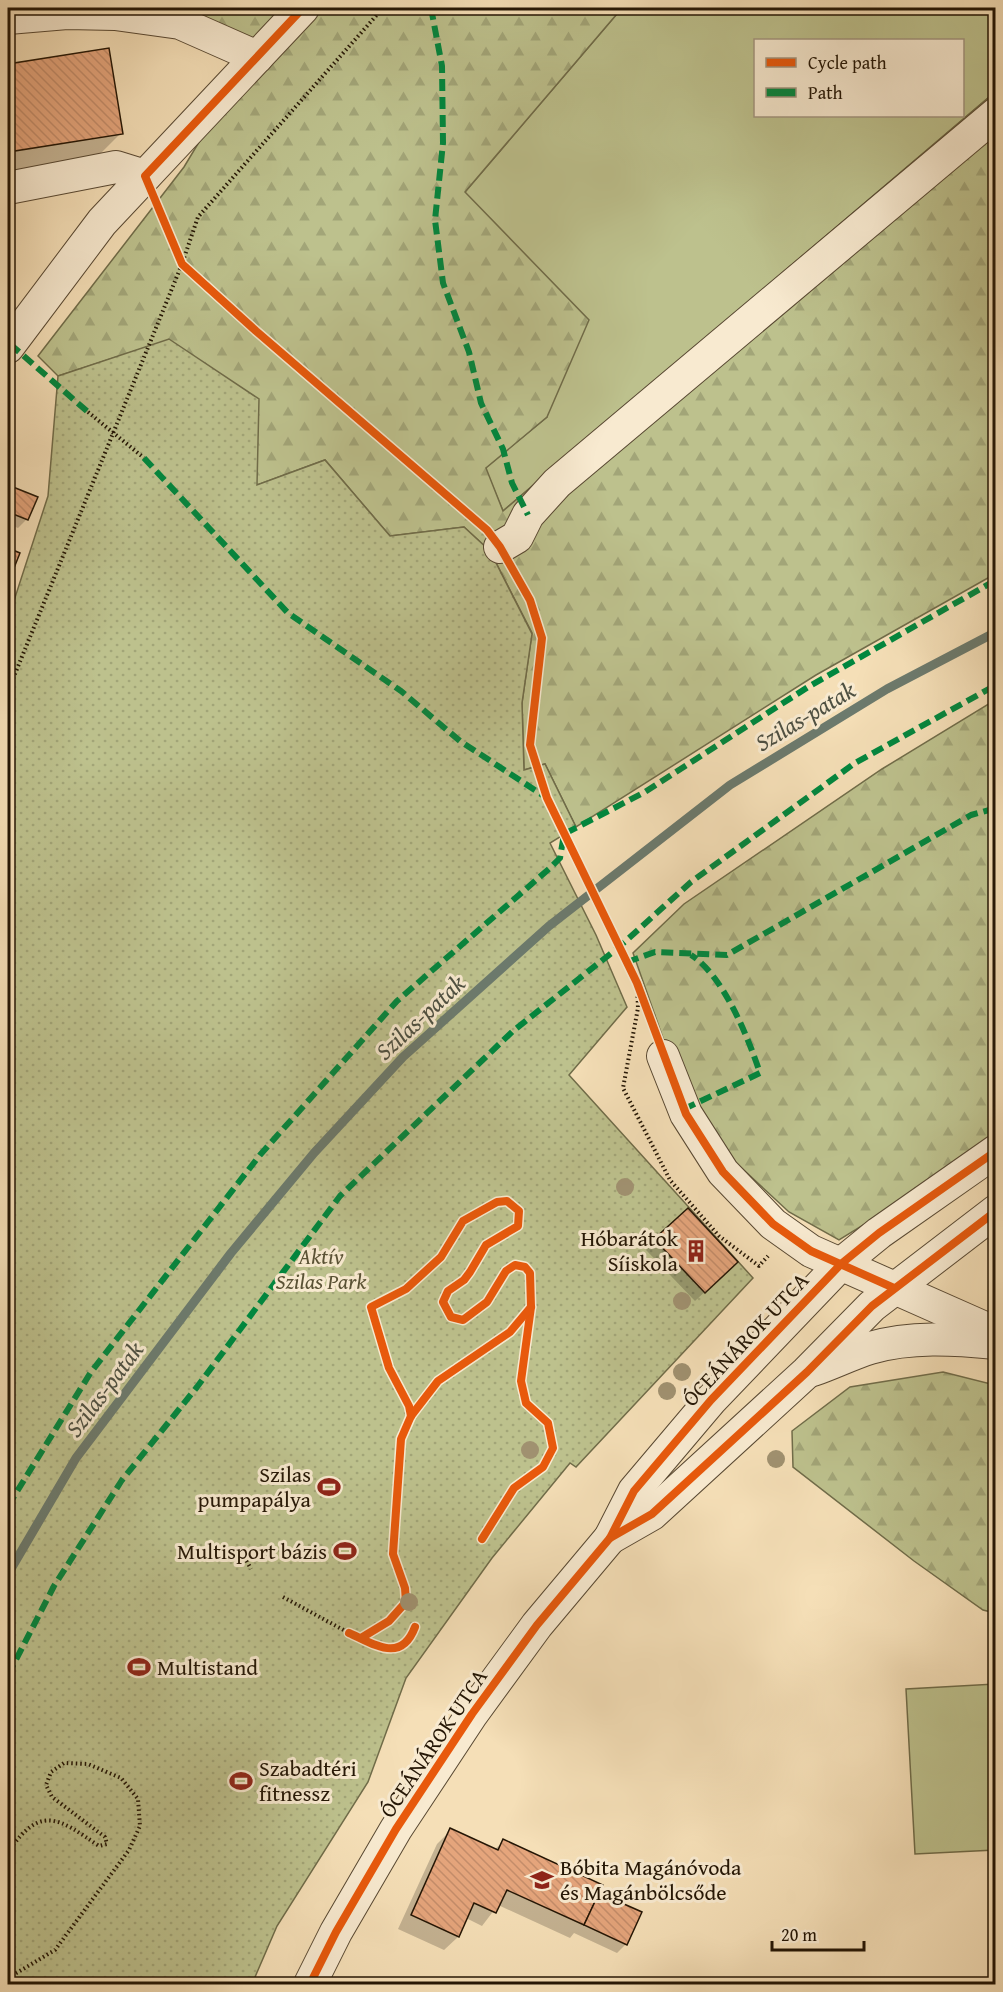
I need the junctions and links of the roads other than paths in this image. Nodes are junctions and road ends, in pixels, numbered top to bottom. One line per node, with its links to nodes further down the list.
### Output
1 (303, 8): 3 (street)
2 (8, 18): 3 (street)
3 (257, 57): 5 (street)
4 (996, 114): 8 (street)
5 (145, 176): 6 (street); 7 (street)
6 (8, 188)
7 (8, 347)
8 (500, 547)
9 (663, 1056): 13 (street)
10 (996, 1150): 12 (street, ÓCEÁNÁROK UTCA)
11 (996, 1211): 14 (street, ÓCEÁNÁROK UTCA)
12 (879, 1233): 13 (street, ÓCEÁNÁROK UTCA); 14 (street)
13 (841, 1264): 14 (street); 18 (street, ÓCEÁNÁROK UTCA)
14 (894, 1288): 15 (street); 17 (street, ÓCEÁNÁROK UTCA)
15 (996, 1333)
16 (996, 1343): 17 (street)
17 (807, 1372): 18 (street, ÓCEÁNÁROK UTCA)
18 (610, 1538): 19 (street, ÓCEÁNÁROK UTCA)
19 (310, 1984)

